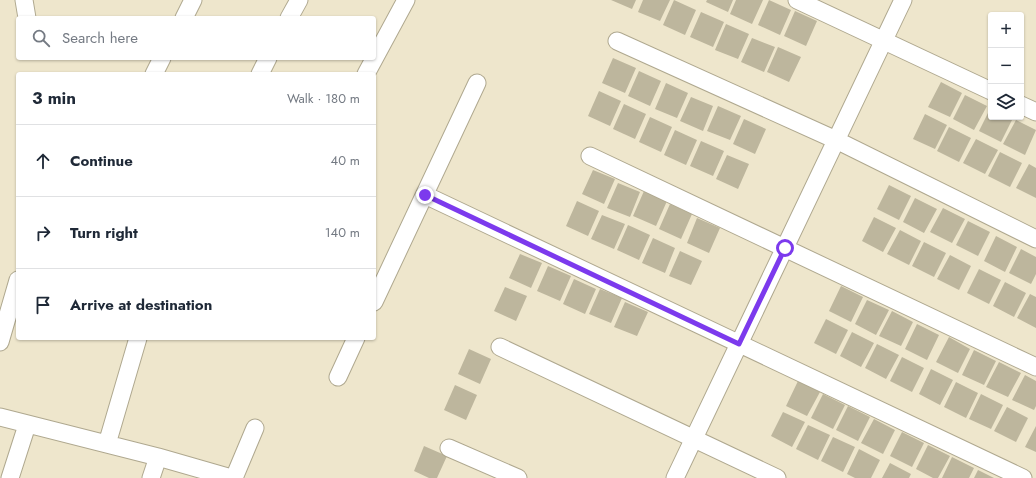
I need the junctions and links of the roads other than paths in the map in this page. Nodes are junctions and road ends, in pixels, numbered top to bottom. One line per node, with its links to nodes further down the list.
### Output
1 (24, 0): 7 (street)
2 (193, 0): 8 (street)
3 (299, 0): 9 (street)
4 (406, 0): 12 (street)
5 (797, 0): 11 (street)
6 (903, 0): 11 (street)
7 (27, 16)
8 (185, 16)
9 (290, 16)
10 (617, 41): 23 (street)
11 (884, 41): 20 (street); 23 (street)
12 (376, 56)
13 (161, 60): 16 (street)
14 (267, 60): 17 (street)
15 (374, 60): 18 (street)
16 (155, 72)
17 (261, 72)
18 (367, 72)
19 (477, 83): 25 (street)
20 (988, 90)
21 (1024, 106): 22 (street)
22 (1036, 112)
23 (836, 140): 26 (street); 27 (street)
24 (590, 156): 27 (street)
25 (425, 195): 29 (street); 33 (street)
26 (1036, 239)
27 (785, 248): 33 (street); 35 (street)
28 (16, 287): 32 (street)
29 (376, 298)
30 (137, 340): 41 (street)
31 (355, 340): 36 (street)
32 (0, 342)
33 (739, 344): 40 (street); 51 (street)
34 (500, 348): 40 (street)
35 (1036, 367)
36 (338, 377)
37 (0, 417): 38 (street)
38 (27, 425): 41 (street); 44 (street)
39 (255, 428): 47 (street)
40 (694, 439): 49 (street); 50 (street)
41 (107, 444): 43 (street)
42 (449, 448): 48 (street)
43 (158, 457): 45 (street); 46 (street)
44 (10, 478)
45 (151, 478)
46 (231, 478)
47 (234, 478)
48 (518, 478)
49 (675, 478)
50 (777, 478)
51 (1022, 478)

